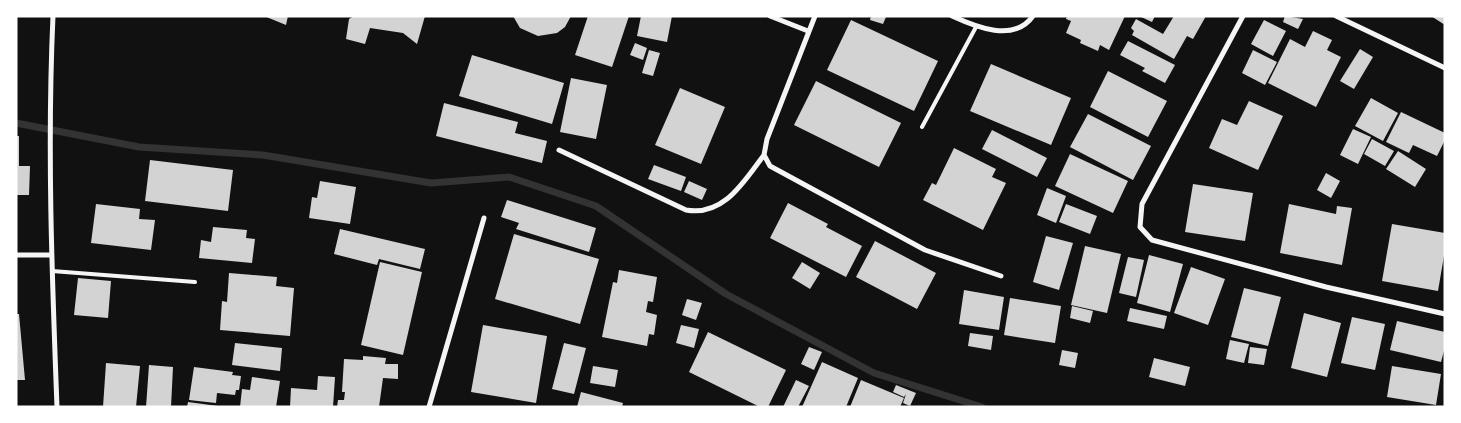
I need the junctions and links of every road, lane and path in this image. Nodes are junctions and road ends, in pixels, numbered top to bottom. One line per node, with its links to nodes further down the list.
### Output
1 (54, 16): 16 (street)
2 (770, 16): 9 (street)
3 (815, 16): 9 (street)
4 (952, 16): 8 (street)
5 (1033, 16): 8 (street)
6 (1243, 16): 20 (street)
7 (1336, 16): 10 (street)
8 (976, 27): 11 (lane)
9 (808, 31): 13 (street)
10 (1445, 68)
11 (922, 128)
12 (559, 150): 13 (street)
13 (764, 155): 18 (street)
14 (484, 218): 22 (street)
15 (16, 255): 16 (street)
16 (51, 255): 17 (street)
17 (52, 271): 19 (lane); 21 (street)
18 (1001, 276)
19 (195, 282)
20 (1445, 314)
21 (57, 407)
22 (429, 407)

